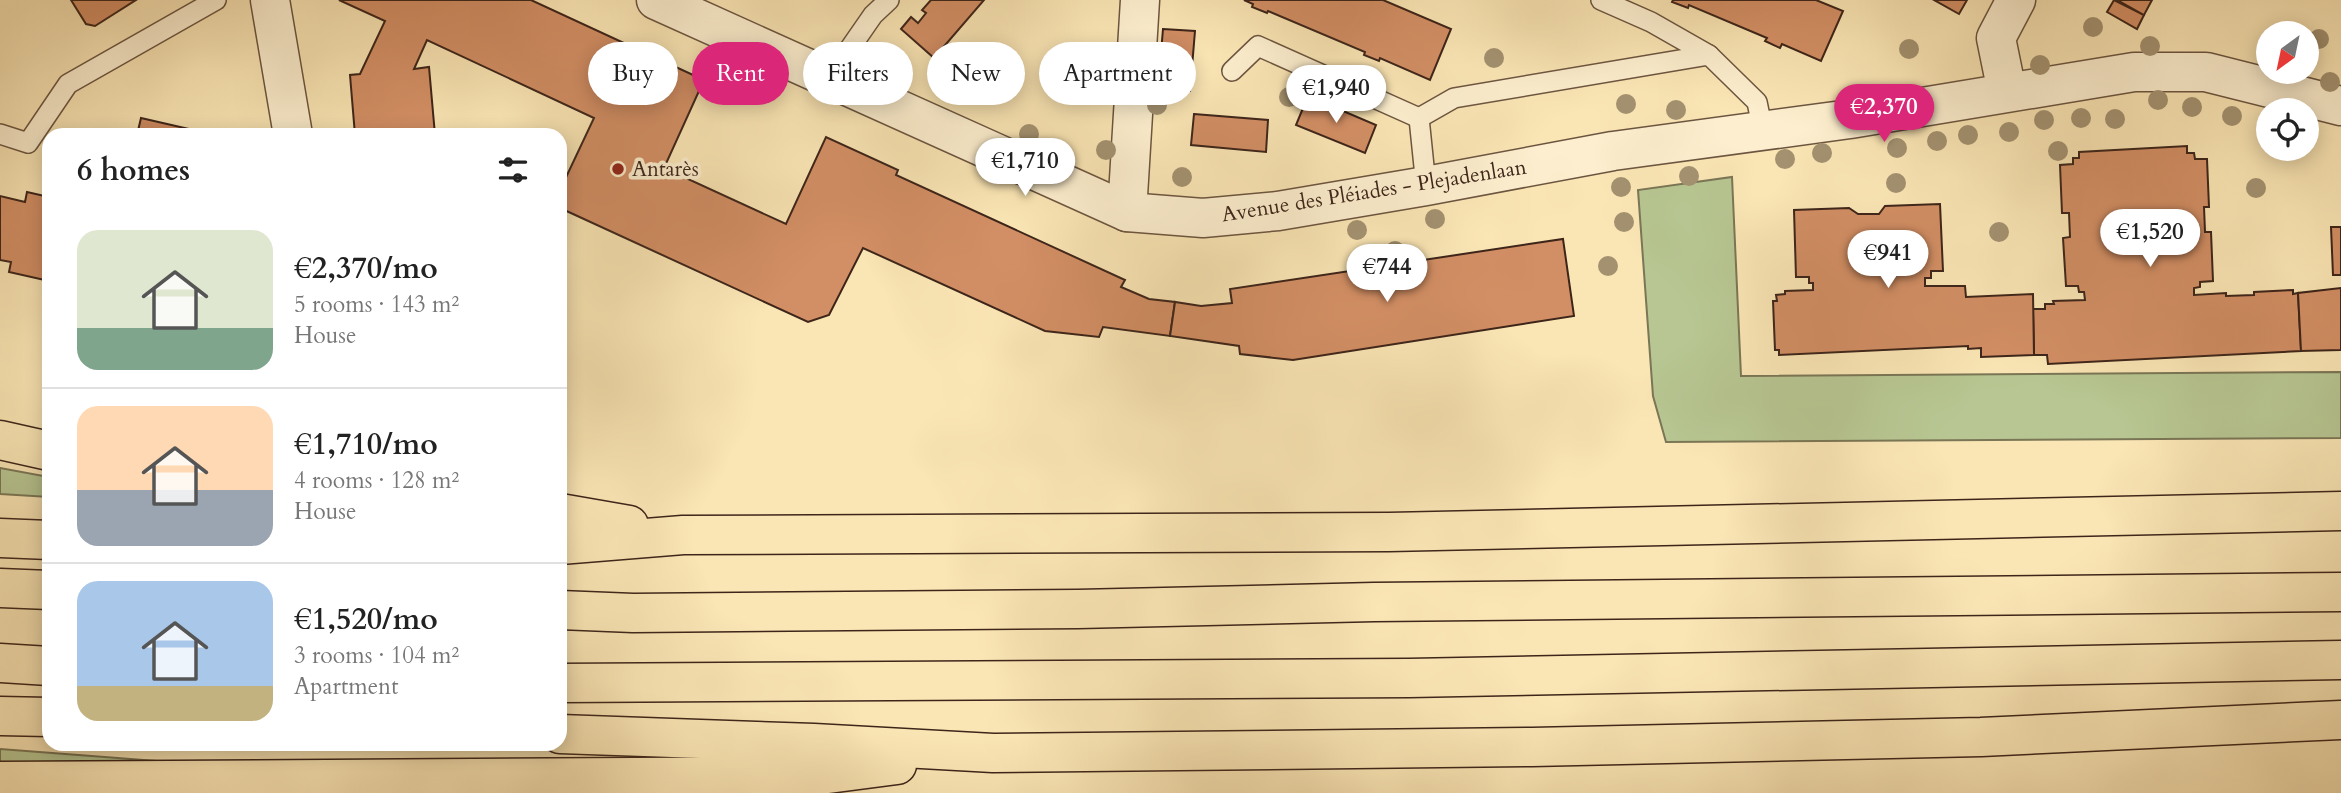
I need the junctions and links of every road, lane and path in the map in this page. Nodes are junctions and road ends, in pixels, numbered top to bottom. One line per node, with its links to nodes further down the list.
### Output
1 (216, 0): 18 (lane)
2 (270, 0): 16 (street)
3 (656, 0): 10 (street, Avenue des Pléiades - Plejadenlaan)
4 (889, 0): 8 (lane)
5 (1140, 0): 20 (street)
6 (1601, 0): 9 (lane)
7 (2016, 0): 12 (street)
8 (854, 42)
9 (1709, 55): 15 (lane); 17 (lane)
10 (803, 65)
11 (1232, 71): 15 (lane)
12 (2007, 92): 14 (street, Avenue des Pléiades - Plejadenlaan); 17 (street, Avenue des Pléiades - Plejadenlaan)
13 (892, 105): 20 (street, Avenue des Pléiades - Plejadenlaan)
14 (2341, 106)
15 (1419, 118): 19 (lane)
16 (292, 128)
17 (1763, 131): 19 (street, Avenue des Pléiades - Plejadenlaan)
18 (0, 134)
19 (1426, 186): 20 (street, Avenue des Pléiades - Plejadenlaan)
20 (1127, 212)
21 (0, 440): 22 (highway)
22 (42, 449)
23 (2341, 511): 25 (highway)
24 (567, 514): 25 (highway)
25 (683, 535): 28 (highway)
26 (0, 538): 27 (highway)
27 (42, 540)
28 (567, 544)
29 (0, 587): 30 (highway)
30 (42, 590)
31 (2341, 592): 32 (highway)
32 (567, 611)
33 (2341, 660): 36 (highway)
34 (0, 663): 35 (highway)
35 (42, 666)
36 (567, 683)
37 (0, 716): 38 (highway)
38 (42, 717)
39 (2341, 720): 41 (highway)
40 (567, 734): 41 (highway)
41 (993, 753): 42 (highway)
42 (0, 781)

